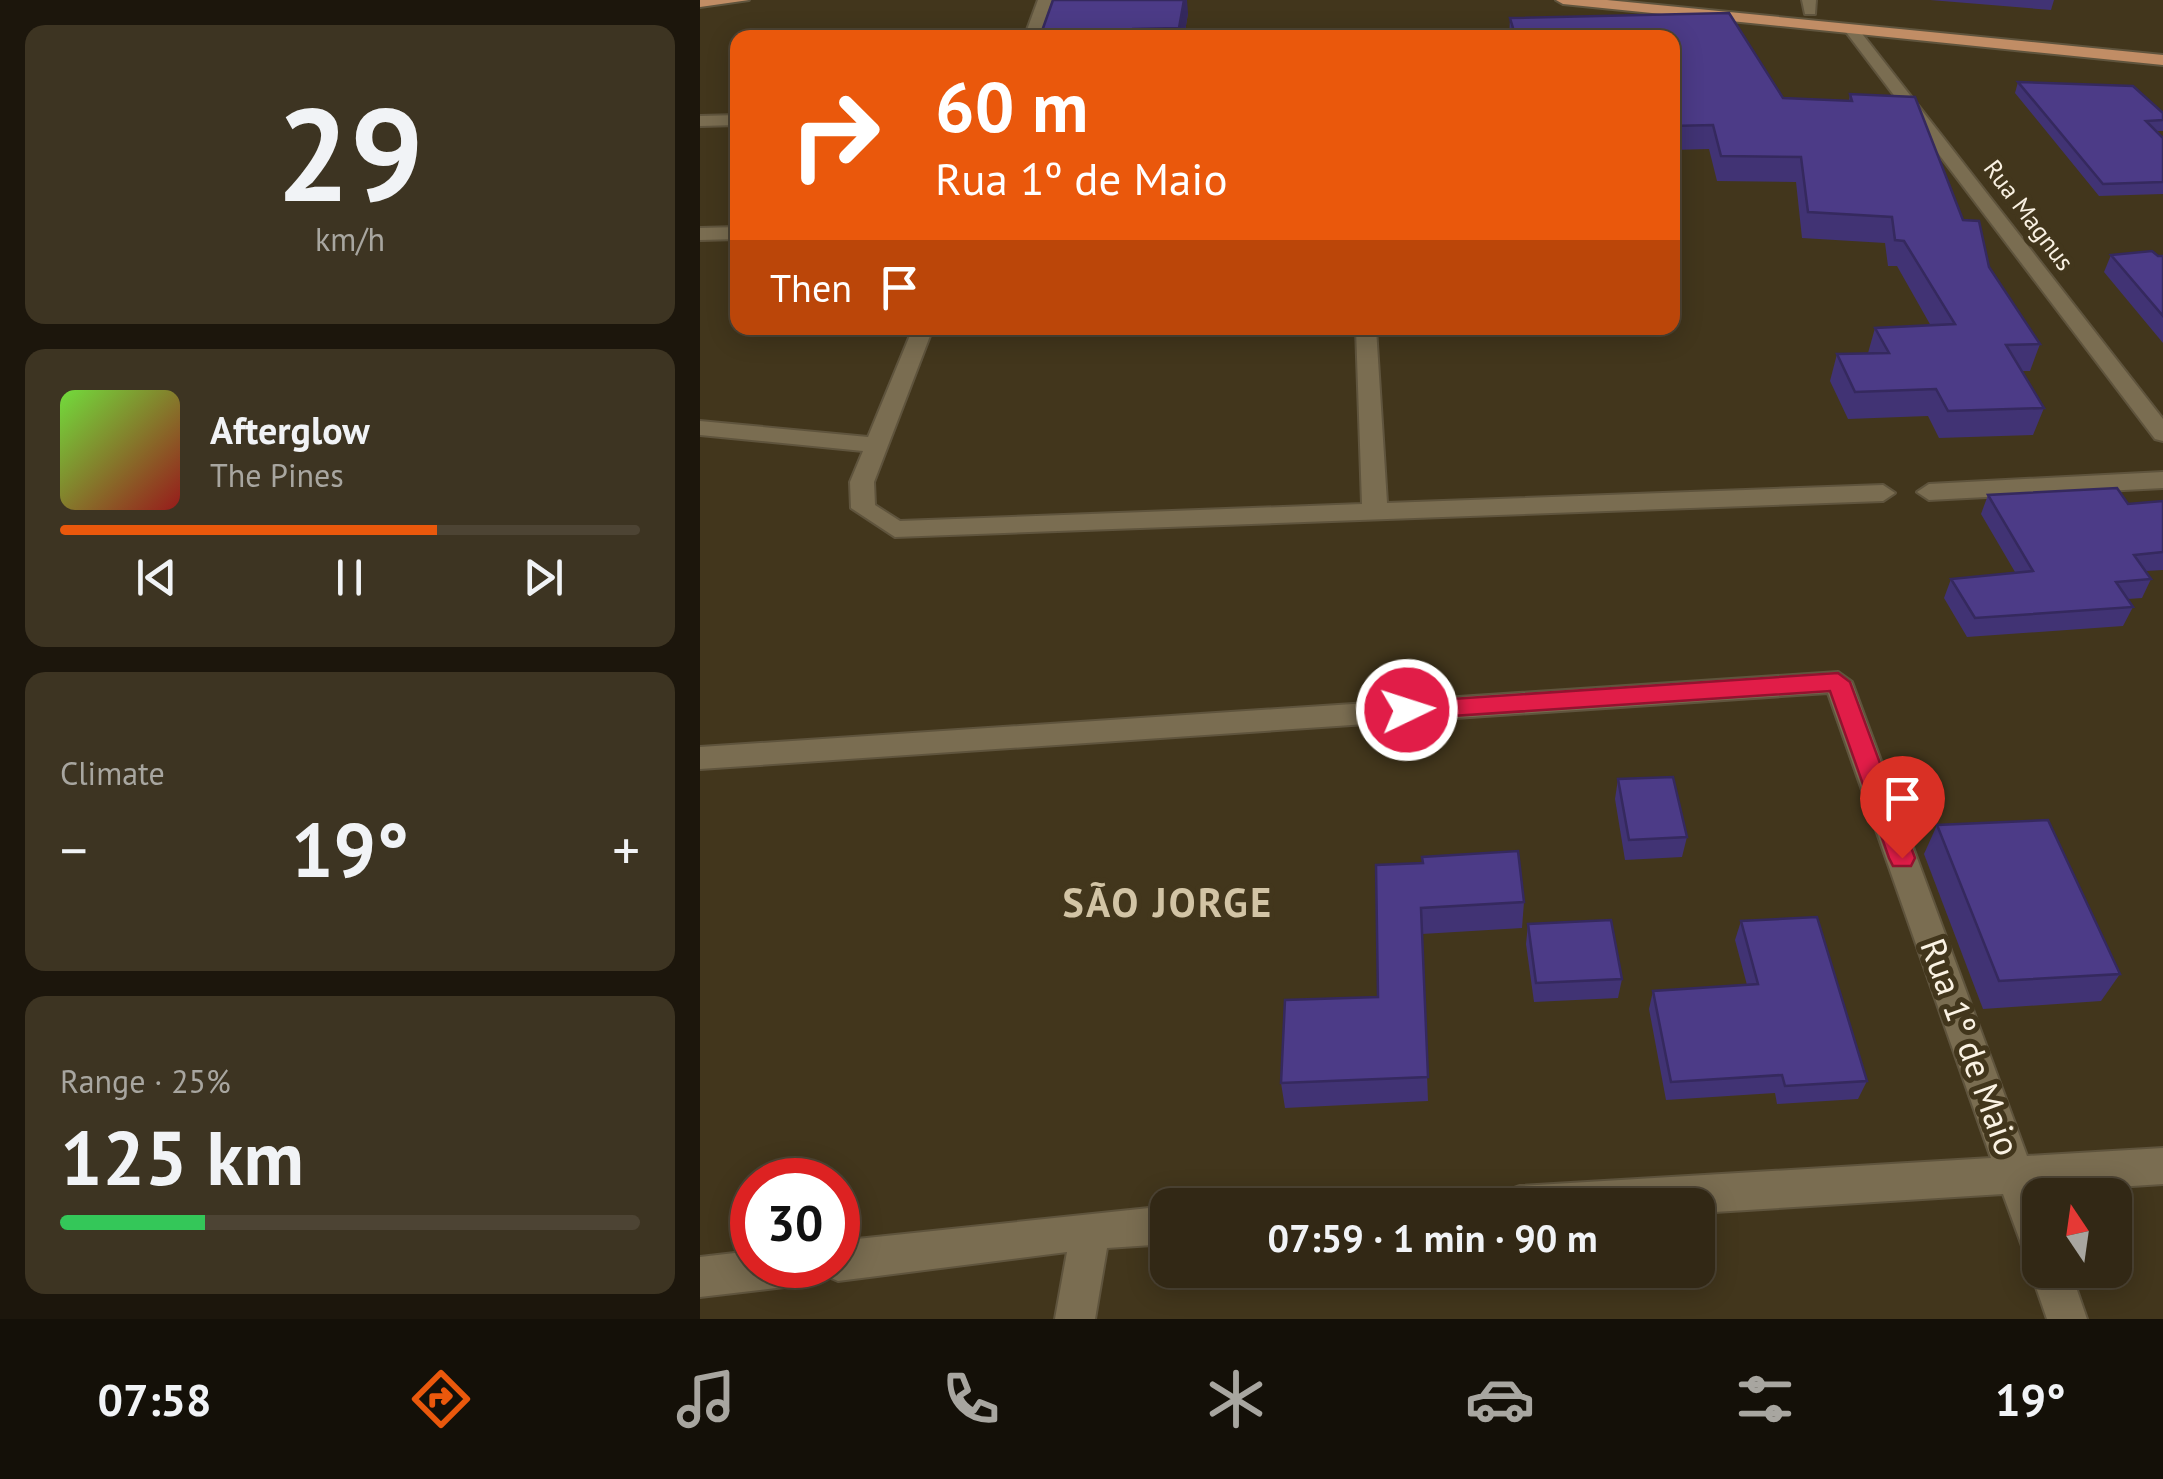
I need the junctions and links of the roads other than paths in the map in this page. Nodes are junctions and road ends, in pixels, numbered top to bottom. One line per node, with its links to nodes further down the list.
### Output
1 (742, 0): 5 (main road)
2 (1045, 0): 8 (street)
3 (1563, 0): 7 (main road)
4 (1696, 0): 6 (main road)
5 (700, 3)
6 (1810, 5): 9 (main road)
7 (1851, 29): 10 (main road); 18 (street, Rua Magnus)
8 (1034, 30)
9 (2163, 44)
10 (2163, 60)
11 (730, 120): 12 (street)
12 (700, 121)
13 (730, 233): 14 (street)
14 (700, 234)
15 (919, 335): 19 (street)
16 (1366, 335): 23 (street)
17 (700, 428): 19 (street)
18 (2163, 434)
19 (876, 446): 23 (street)
20 (2163, 480): 21 (street)
21 (1928, 492)
22 (1883, 493): 23 (street)
23 (1376, 511)
24 (700, 758): 26 (street, Rua 1º de Maio)
25 (2163, 1166): 26 (street)
26 (2016, 1176): 27 (street, Rua 1º de Maio); 28 (street)
27 (2022, 1193)
28 (1715, 1194)
29 (1150, 1226): 30 (street)
30 (1090, 1230): 31 (street); 35 (street)
31 (860, 1257)
32 (730, 1273): 33 (street)
33 (700, 1277)
34 (2056, 1288): 36 (street)
35 (1075, 1319)
36 (2067, 1319)

